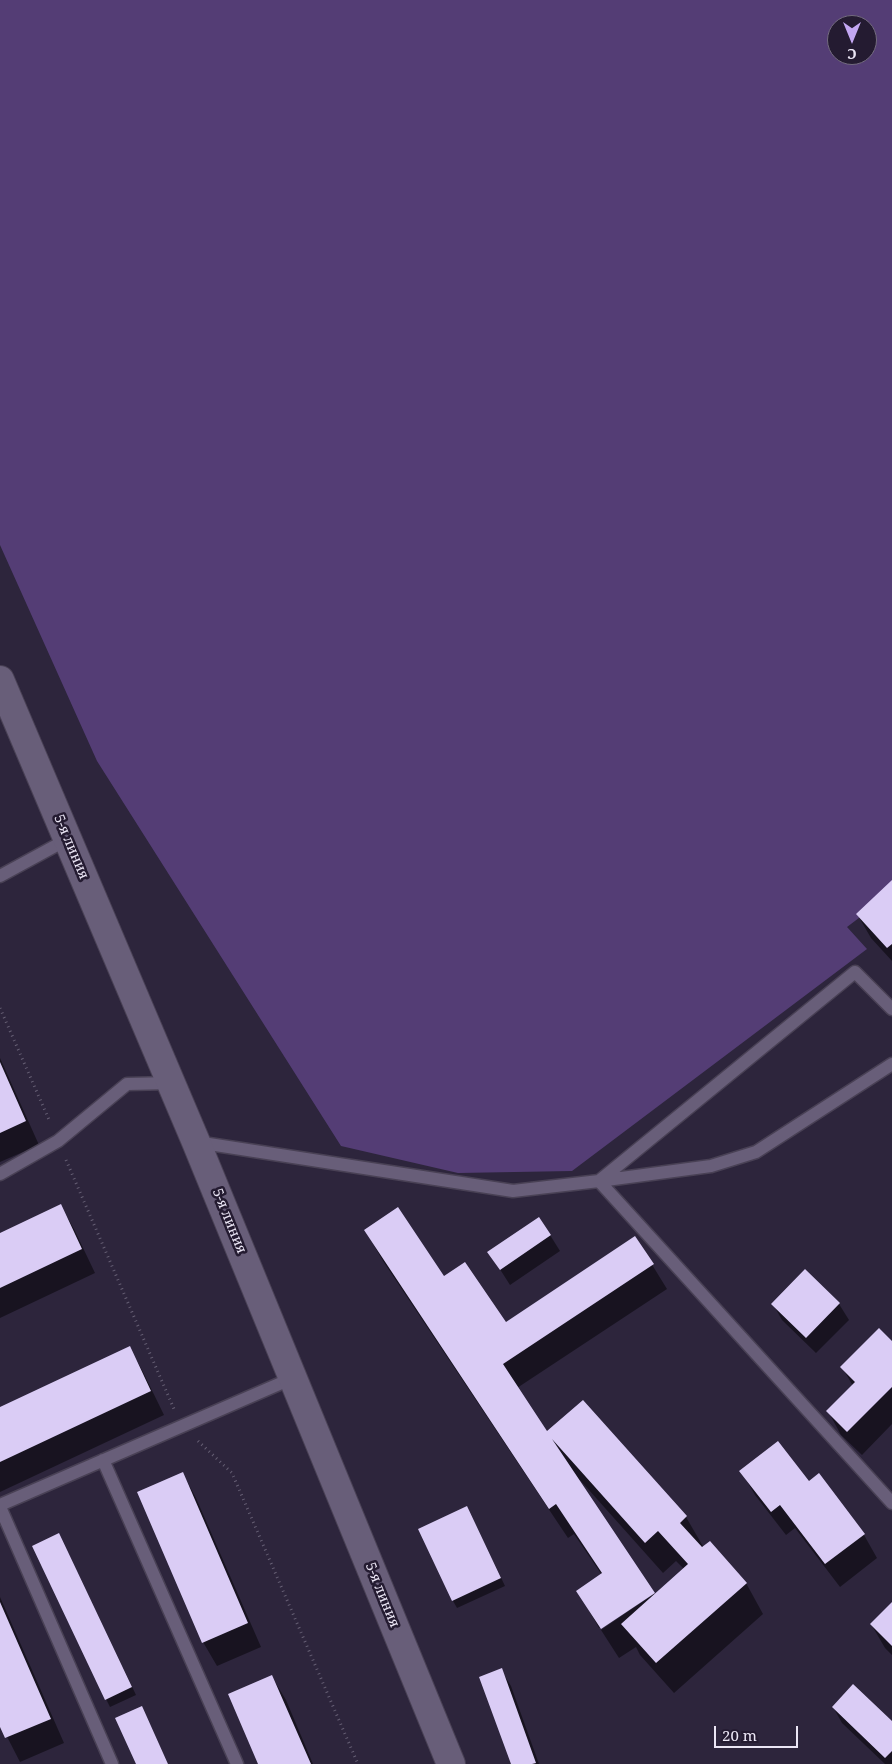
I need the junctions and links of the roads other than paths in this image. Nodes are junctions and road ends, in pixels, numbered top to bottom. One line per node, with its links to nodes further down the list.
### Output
1 (0, 680): 2 (street, 5-я линия)
2 (68, 839): 3 (lane); 6 (street, 5-я линия)
3 (0, 876)
4 (892, 1009): 9 (lane)
5 (892, 1064): 9 (lane)
6 (171, 1083): 7 (street, 5-я линия); 8 (lane)
7 (196, 1142): 9 (lane); 10 (street, 5-я линия)
8 (0, 1174)
9 (599, 1181): 12 (lane)
10 (293, 1378): 11 (lane); 16 (street, 5-я линия)
11 (103, 1460): 13 (lane); 15 (lane)
12 (892, 1502)
13 (0, 1506): 14 (lane)
14 (112, 1764)
15 (237, 1764)
16 (451, 1764)

